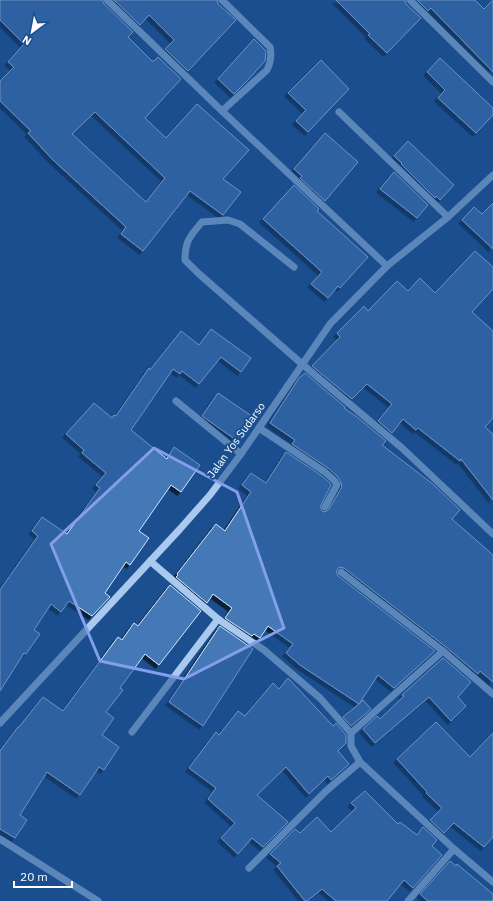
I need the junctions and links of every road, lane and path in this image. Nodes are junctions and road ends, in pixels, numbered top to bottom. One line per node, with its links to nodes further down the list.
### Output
1 (107, 0): 5 (street)
2 (222, 0): 5 (street)
3 (410, 0): 4 (street)
4 (493, 82)
5 (222, 111): 9 (street)
6 (339, 112): 8 (street)
7 (493, 175): 8 (street, Jalan Yos Sudarso)
8 (448, 217): 9 (street, Jalan Yos Sudarso)
9 (387, 266): 11 (street, Jalan Yos Sudarso)
10 (294, 267): 11 (street)
11 (302, 364): 13 (street, Jalan Yos Sudarso); 16 (street)
12 (176, 401): 14 (street)
13 (259, 428): 14 (street, Jalan Yos Sudarso); 15 (street)
14 (241, 454): 17 (street, Jalan Yos Sudarso)
15 (325, 507)
16 (493, 534)
17 (150, 561): 19 (street); 22 (street, Jalan Yos Sudarso)
18 (341, 572): 20 (street)
19 (218, 618): 23 (street); 24 (street)
20 (443, 650): 21 (street); 24 (street)
21 (493, 694)
22 (0, 723)
23 (132, 732)
24 (351, 733): 25 (street)
25 (360, 762): 27 (street); 28 (street)
26 (0, 839): 31 (street)
27 (454, 849): 29 (street); 30 (street)
28 (249, 868)
29 (493, 882)
30 (410, 898): 32 (street)
31 (98, 901)
32 (419, 901)

